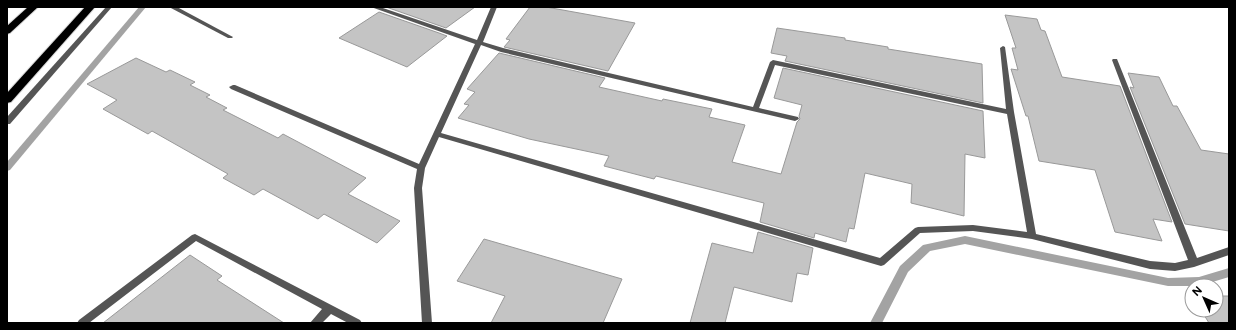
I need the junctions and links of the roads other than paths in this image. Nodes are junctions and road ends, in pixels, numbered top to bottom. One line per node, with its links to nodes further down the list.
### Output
1 (32, 7): 7 (highway)
2 (90, 7): 13 (highway)
3 (109, 7): 17 (street)
4 (172, 7): 8 (street)
5 (374, 7): 9 (street)
6 (494, 7): 9 (street)
7 (7, 30)
8 (230, 37)
9 (479, 43): 14 (street); 18 (street)
10 (1003, 48): 15 (street)
11 (1115, 60): 22 (street)
12 (233, 87): 19 (street)
13 (7, 100)
14 (756, 110): 15 (street); 16 (street)
15 (1010, 112): 20 (street)
16 (795, 120)
17 (7, 122)
18 (437, 134): 19 (street); 20 (street)
19 (421, 168): 27 (street)
20 (1032, 236): 22 (street)
21 (1229, 251): 22 (street)
22 (1194, 263)
23 (330, 308): 24 (street); 25 (street); 26 (street)
24 (82, 323)
25 (315, 323)
26 (357, 323)
27 (428, 323)

